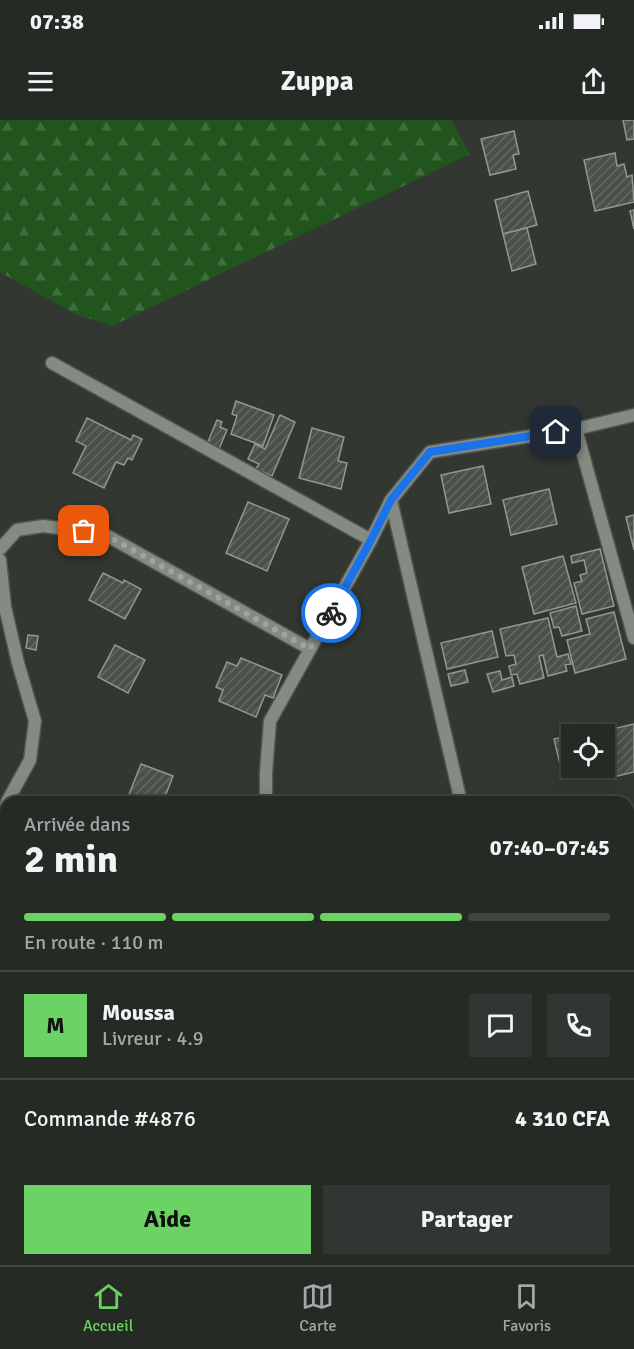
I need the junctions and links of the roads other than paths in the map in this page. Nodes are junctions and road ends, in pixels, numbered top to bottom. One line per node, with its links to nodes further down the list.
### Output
1 (52, 363): 5 (street)
2 (634, 415): 3 (street)
3 (576, 429): 4 (street); 8 (street)
4 (391, 500): 5 (street); 12 (street)
5 (371, 540): 9 (street)
6 (0, 549): 9 (street)
7 (0, 560): 10 (street)
8 (634, 638)
9 (310, 649): 11 (street)
10 (11, 796)
11 (266, 796)
12 (459, 796)

